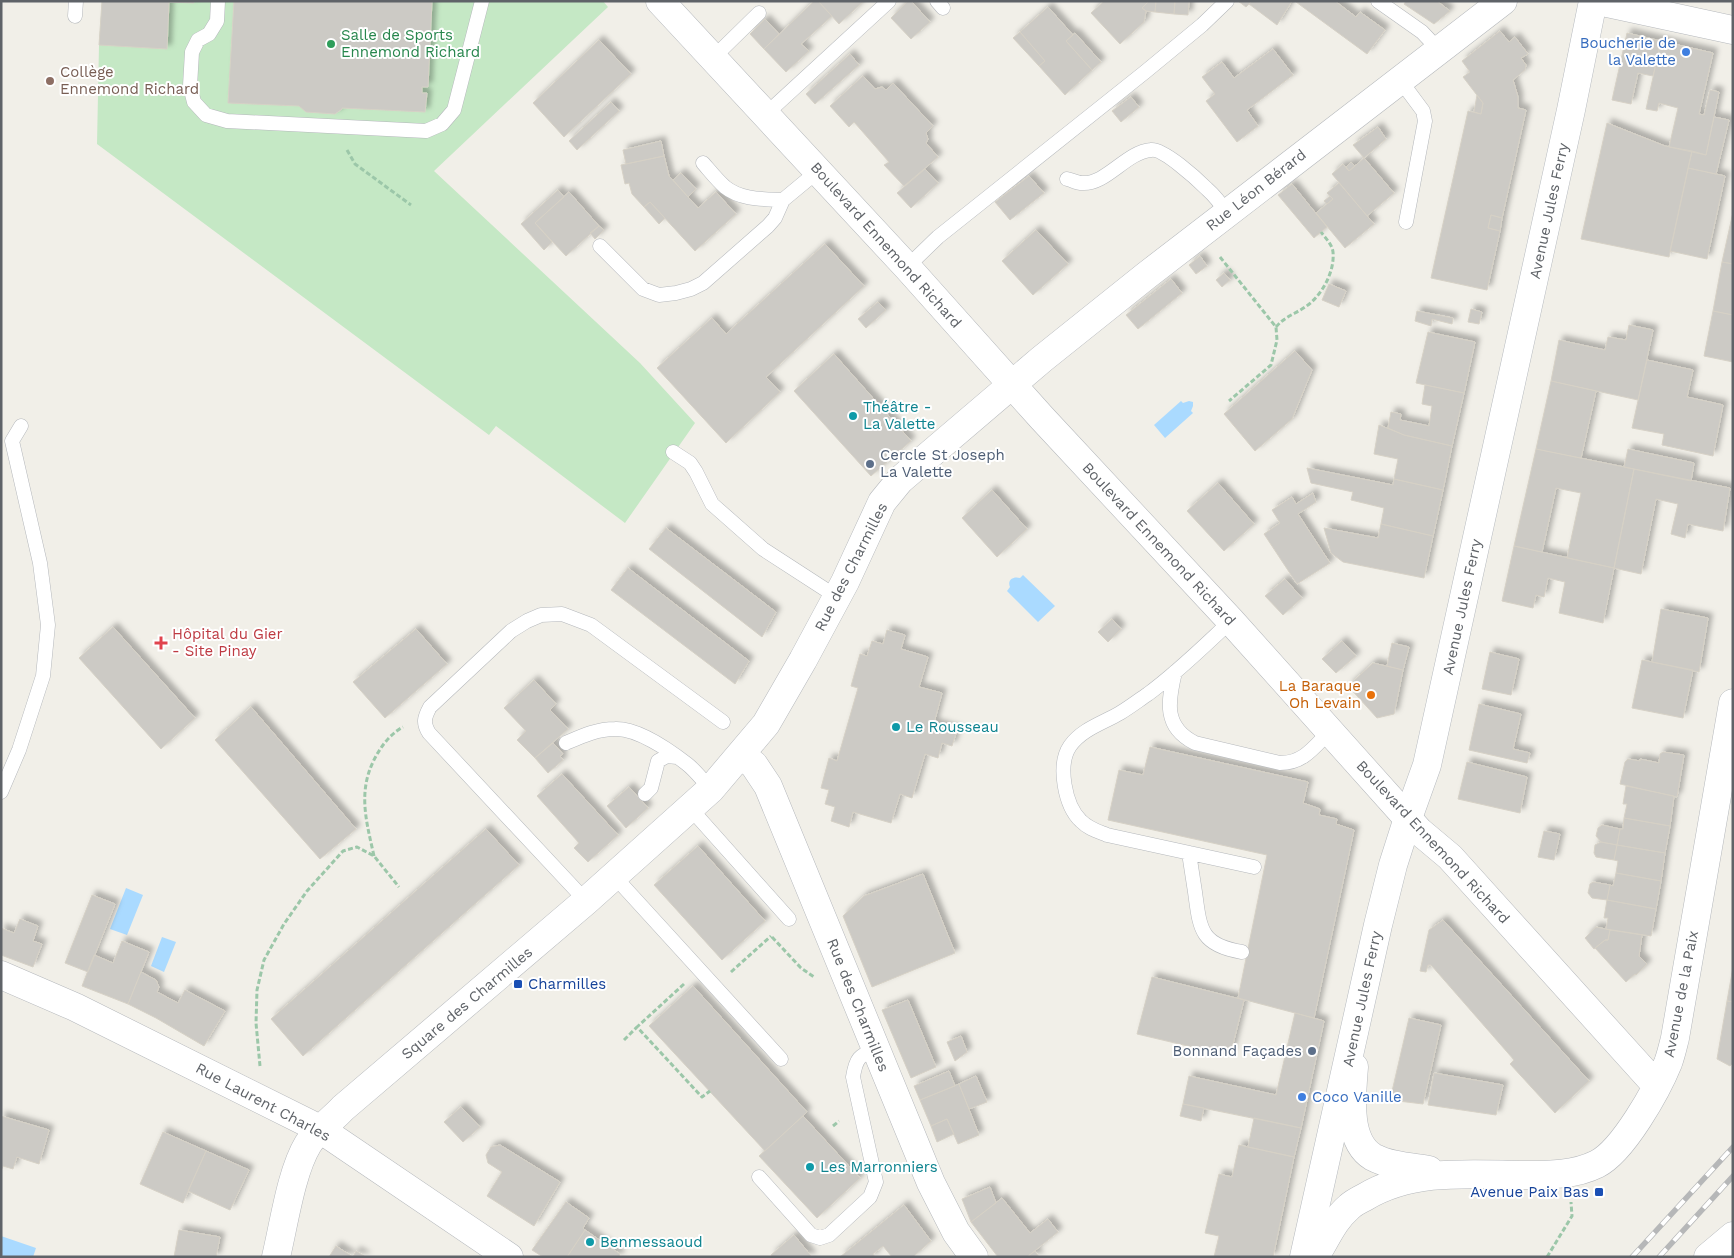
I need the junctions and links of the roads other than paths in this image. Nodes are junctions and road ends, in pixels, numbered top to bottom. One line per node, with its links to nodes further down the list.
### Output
1 (76, 1): 12 (lane)
2 (218, 1): 3 (lane)
3 (482, 1)
4 (660, 1): 15 (street, Boulevard Ennemond Richard)
5 (889, 1): 17 (lane)
6 (1227, 1): 25 (lane)
7 (1378, 1): 14 (lane)
8 (1503, 1): 14 (street, Rue Léon Bérard)
9 (1593, 1): 42 (street, Avenue Jules Ferry)
10 (1598, 1): 13 (street)
11 (759, 13): 15 (lane)
12 (75, 16)
13 (1733, 30)
14 (1439, 50): 16 (street, Rue Léon Bérard)
15 (713, 58): 17 (street, Boulevard Ennemond Richard)
16 (1400, 80): 22 (street, Rue Léon Bérard); 23 (lane)
17 (765, 115): 19 (street, Boulevard Ennemond Richard)
18 (703, 163): 21 (lane)
19 (818, 171): 21 (lane); 25 (street, Boulevard Ennemond Richard)
20 (1067, 179): 22 (lane)
21 (783, 200): 24 (lane)
22 (1227, 212): 26 (street, Rue Léon Bérard)
23 (1406, 222)
24 (600, 246)
25 (907, 267): 26 (street, Boulevard Ennemond Richard)
26 (1012, 384): 29 (street, Rue des Charmilles); 30 (street, Boulevard Ennemond Richard)
27 (21, 426): 39 (lane)
28 (673, 452): 29 (lane)
29 (837, 597): 36 (street, Rue des Charmilles)
30 (1231, 621): 31 (lane); 34 (street, Boulevard Ennemond Richard)
31 (1175, 672): 34 (lane); 43 (lane)
32 (1733, 703): 53 (street, Avenue de la Paix)
33 (723, 722): 46 (lane)
34 (1330, 731): 42 (street, Boulevard Ennemond Richard)
35 (566, 743): 37 (lane)
36 (741, 754): 38 (street, Rue des Charmilles); 51 (street, Rue des Charmilles)
37 (677, 758): 38 (lane); 40 (lane)
38 (711, 789): 41 (street, Rue des Charmilles)
39 (1, 792)
40 (645, 794)
41 (690, 808): 45 (street, Square des Charmilles); 47 (lane)
42 (1408, 818): 50 (street, Avenue Jules Ferry); 53 (street, Boulevard Ennemond Richard)
43 (1189, 853): 44 (lane); 48 (lane)
44 (1254, 867)
45 (614, 876): 46 (street, Square des Charmilles); 52 (lane)
46 (586, 901): 54 (street, Square des Charmilles)
47 (789, 919)
48 (1242, 952)
49 (1, 975): 54 (street, Rue Laurent Charles)
50 (1357, 1021): 55 (street); 58 (street, Avenue Jules Ferry)
51 (876, 1048): 56 (lane); 61 (street, Rue des Charmilles)
52 (781, 1060)
53 (1657, 1086): 55 (street, Avenue de la Paix)
54 (320, 1129): 59 (street); 60 (street, Rue Laurent Charles)
55 (1448, 1173): 58 (street, Avenue de la Paix)
56 (759, 1177)
57 (1733, 1236): 62 (street)
58 (1315, 1255)
59 (276, 1257)
60 (509, 1257)
61 (974, 1257)
62 (1708, 1257)

